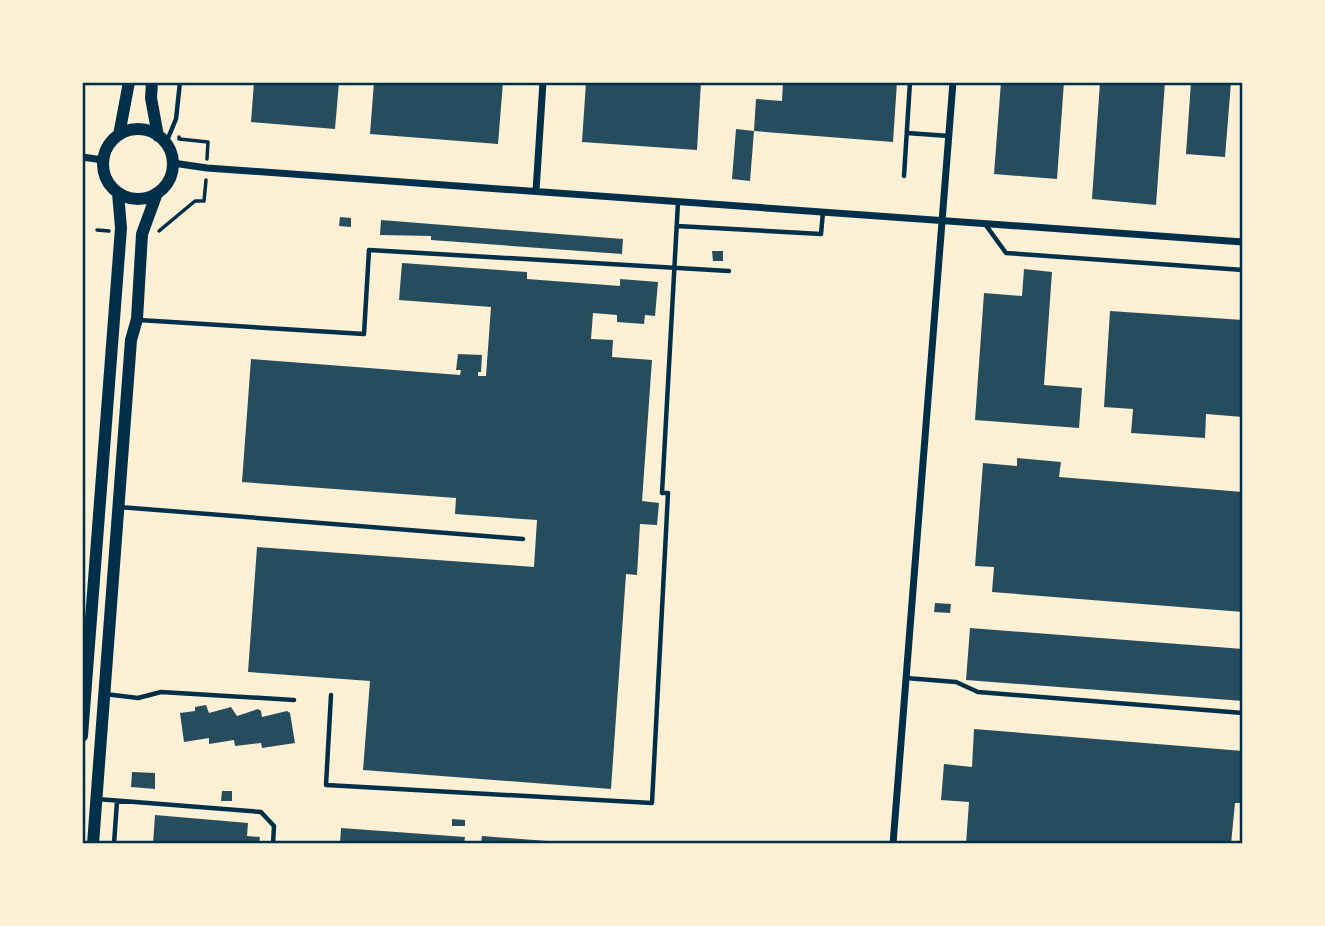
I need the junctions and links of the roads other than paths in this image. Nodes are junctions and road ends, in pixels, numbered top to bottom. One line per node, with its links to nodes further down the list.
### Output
1 (129, 82): 8 (main road)
2 (152, 82): 10 (main road)
3 (180, 82): 10 (lane)
4 (543, 82): 15 (street)
5 (910, 82): 7 (lane)
6 (953, 82): 9 (street)
7 (906, 133): 9 (lane); 14 (lane)
8 (118, 135): 10 (main road); 12 (main road)
9 (949, 136): 20 (street)
10 (162, 139): 13 (main road)
11 (82, 157): 12 (street)
12 (103, 160): 16 (main road)
13 (173, 163): 15 (street); 17 (main road)
14 (904, 176)
15 (536, 191): 18 (street)
16 (118, 193): 17 (main road); 35 (main road)
17 (157, 194): 27 (main road)
18 (678, 201): 19 (street); 22 (lane)
19 (823, 212): 20 (street); 22 (lane)
20 (943, 220): 21 (street); 30 (street)
21 (985, 223): 23 (street); 25 (lane)
22 (677, 226): 24 (lane)
23 (1243, 242)
24 (675, 267): 26 (lane); 27 (lane); 32 (lane)
25 (1243, 270)
26 (729, 271)
27 (137, 319): 28 (main road)
28 (118, 507): 29 (lane); 31 (main road)
29 (523, 539)
30 (906, 678): 34 (lane); 41 (street)
31 (104, 694): 33 (lane); 36 (main road)
32 (331, 695)
33 (294, 700)
34 (1243, 713)
35 (82, 736)
36 (96, 799): 37 (lane); 38 (main road)
37 (117, 801): 39 (lane); 40 (lane)
38 (93, 844)
39 (114, 844)
40 (273, 844)
41 (893, 844)

